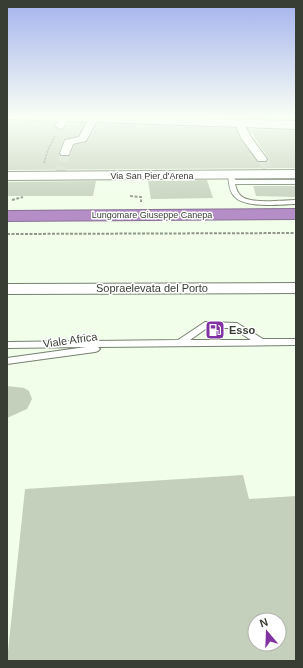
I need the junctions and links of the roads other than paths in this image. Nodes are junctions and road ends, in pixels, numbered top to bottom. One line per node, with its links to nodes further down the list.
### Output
1 (67, 147): 3 (street)
2 (253, 147): 4 (street)
3 (65, 153)
4 (262, 159)
5 (296, 174): 7 (street, Via San Pier d'Arena)
6 (7, 176): 7 (street, Via San Pier d'Arena)
7 (231, 178): 8 (lane); 9 (lane)
8 (296, 182)
9 (296, 202)
10 (8, 208): 11 (highway, Lungomare Giuseppe Canepa)
11 (296, 214)
12 (296, 226): 13 (highway, Lungomare Giuseppe Canepa)
13 (7, 227)
14 (296, 288): 15 (street, Sopraelevata del Porto)
15 (7, 289)
16 (261, 342): 17 (lane, Viale Africa); 19 (lane, Viale Africa); 19 (lane)
17 (296, 342)
18 (136, 343): 19 (lane, Viale Africa); 20 (lane, Viale Africa); 21 (lane, Viale Africa)
19 (180, 343)
20 (7, 345)
21 (7, 361)

